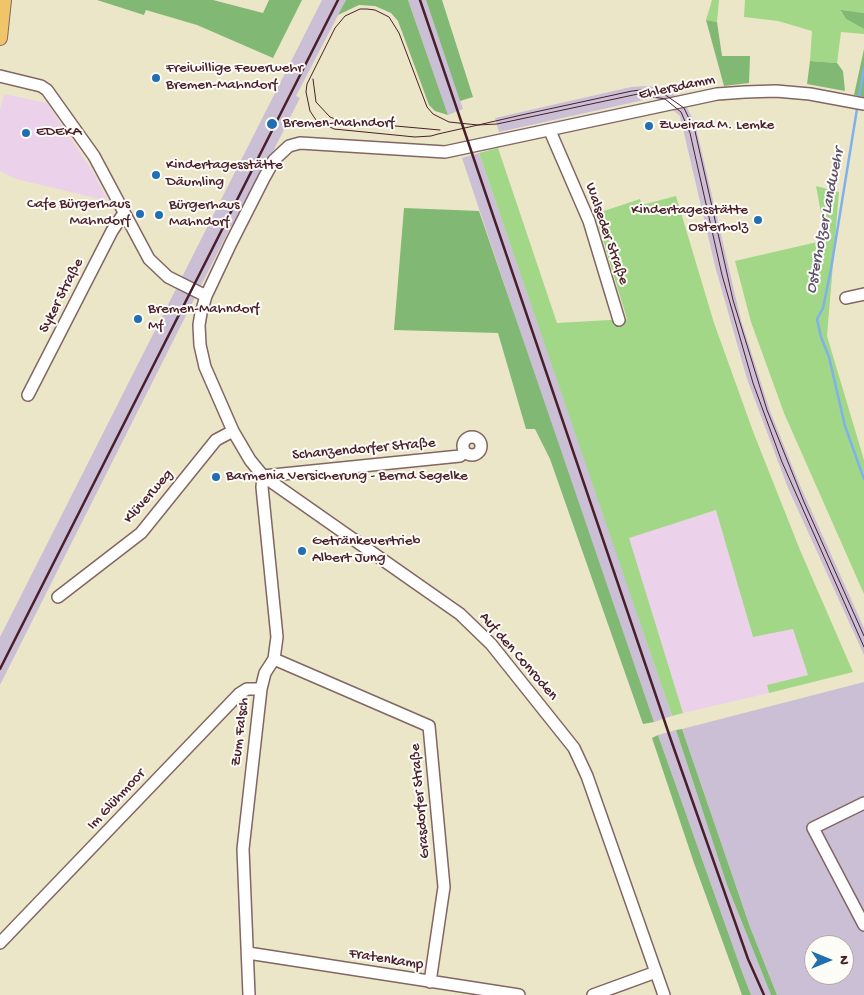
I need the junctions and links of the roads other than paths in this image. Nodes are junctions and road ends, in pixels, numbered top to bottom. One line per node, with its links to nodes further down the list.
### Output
1 (4, 0): 2 (main road)
2 (0, 38)
3 (0, 76): 6 (street)
4 (864, 104): 5 (street, Ehlersdamm)
5 (550, 131): 8 (street, Ehlersdamm); 10 (street, Walseder Straße)
6 (124, 213): 8 (street); 11 (street, Syker Straße)
7 (864, 294): 9 (street)
8 (206, 296): 12 (street, Auf den Conroden)
9 (846, 298)
10 (618, 320)
11 (28, 394)
12 (233, 431): 14 (street, Auf den Conroden); 15 (street, Klüverweg)
13 (465, 452): 14 (street, Schanzendorfer Straße)
14 (264, 476): 16 (street, Zum Falsch); 22 (street, Auf den Conroden)
15 (58, 597)
16 (274, 659): 17 (street, Zum Falsch); 23 (street, Grasdorfer Straße)
17 (261, 690): 20 (street, Im Glühmoor); 21 (street, Zum Falsch)
18 (864, 803): 19 (street)
19 (864, 925)
20 (0, 943)
21 (248, 954): 23 (street, Fratenkamp); 24 (street, Zum Falsch)
22 (656, 972): 26 (street); 27 (street, Auf den Conroden)
23 (430, 982): 25 (street, Fratenkamp)
24 (249, 995)
25 (519, 995)
26 (593, 995)
27 (664, 995)

